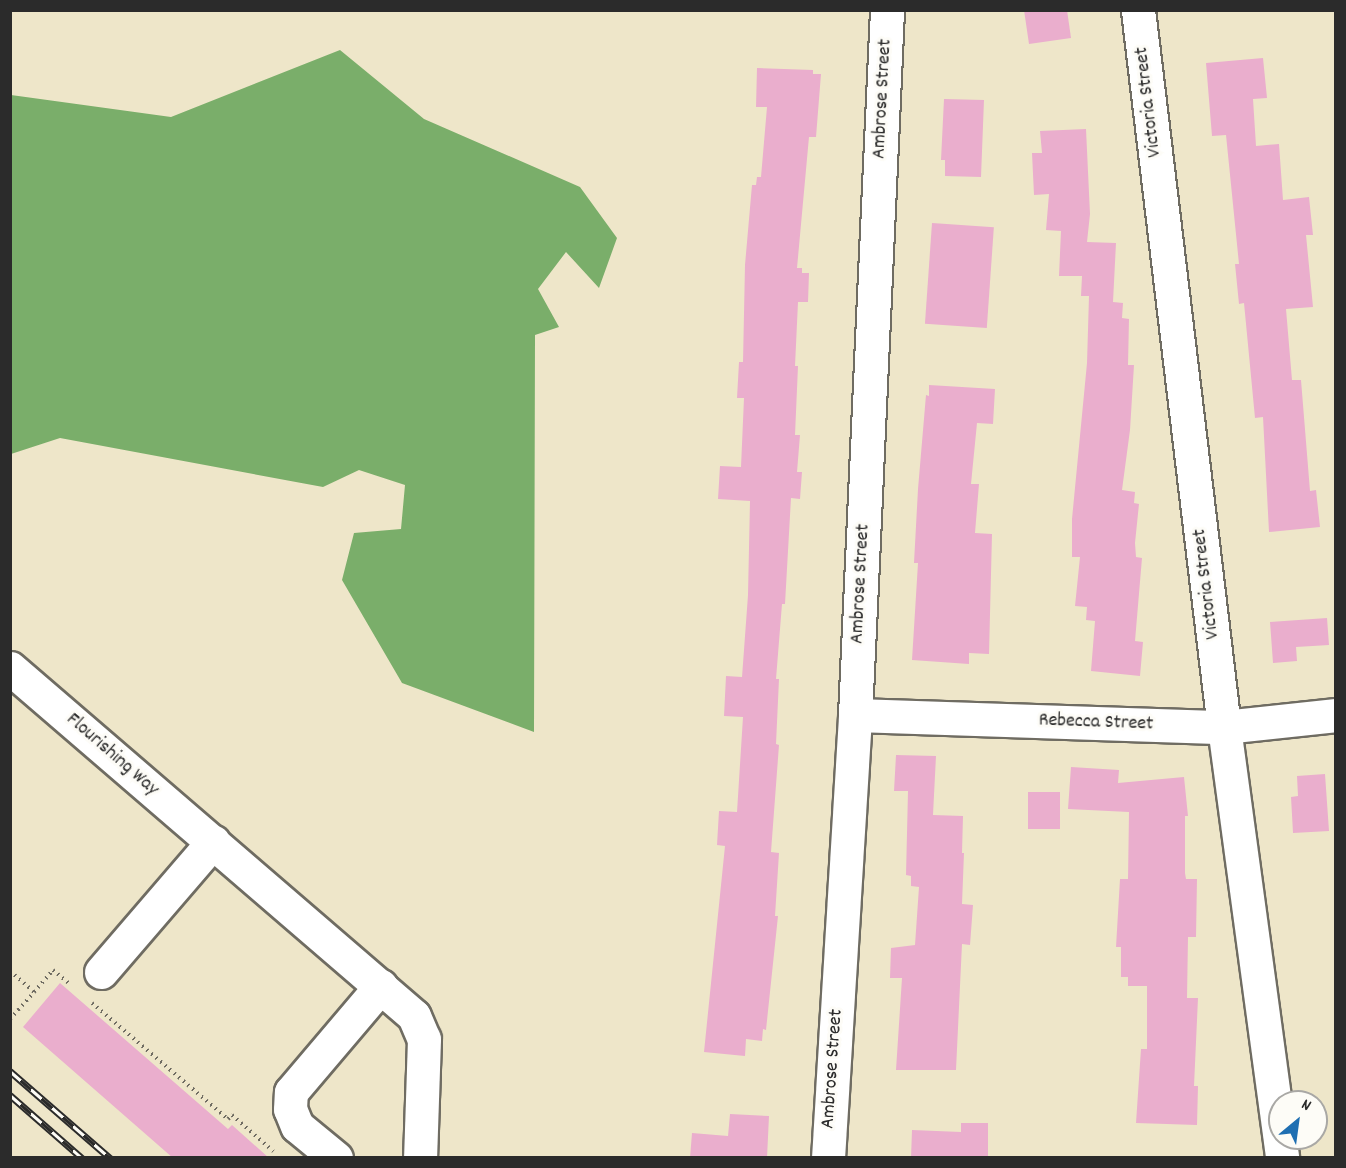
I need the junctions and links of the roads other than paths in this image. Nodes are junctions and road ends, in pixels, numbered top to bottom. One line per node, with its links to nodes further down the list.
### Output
1 (886, 10): 4 (street, Ambrose Street)
2 (1138, 10): 6 (street, Victoria Street)
3 (10, 668): 7 (street, Flourishing Way)
4 (855, 715): 6 (street, Rebecca Street); 12 (street, Ambrose Street)
5 (1335, 715): 6 (street, Rebecca Street)
6 (1224, 727): 13 (street, Victoria Street)
7 (213, 842): 8 (street, Flourishing Way); 9 (street)
8 (381, 986): 10 (street); 11 (street, Flourishing Way)
9 (90, 988)
10 (336, 1158)
11 (420, 1158)
12 (828, 1158)
13 (1282, 1158)

